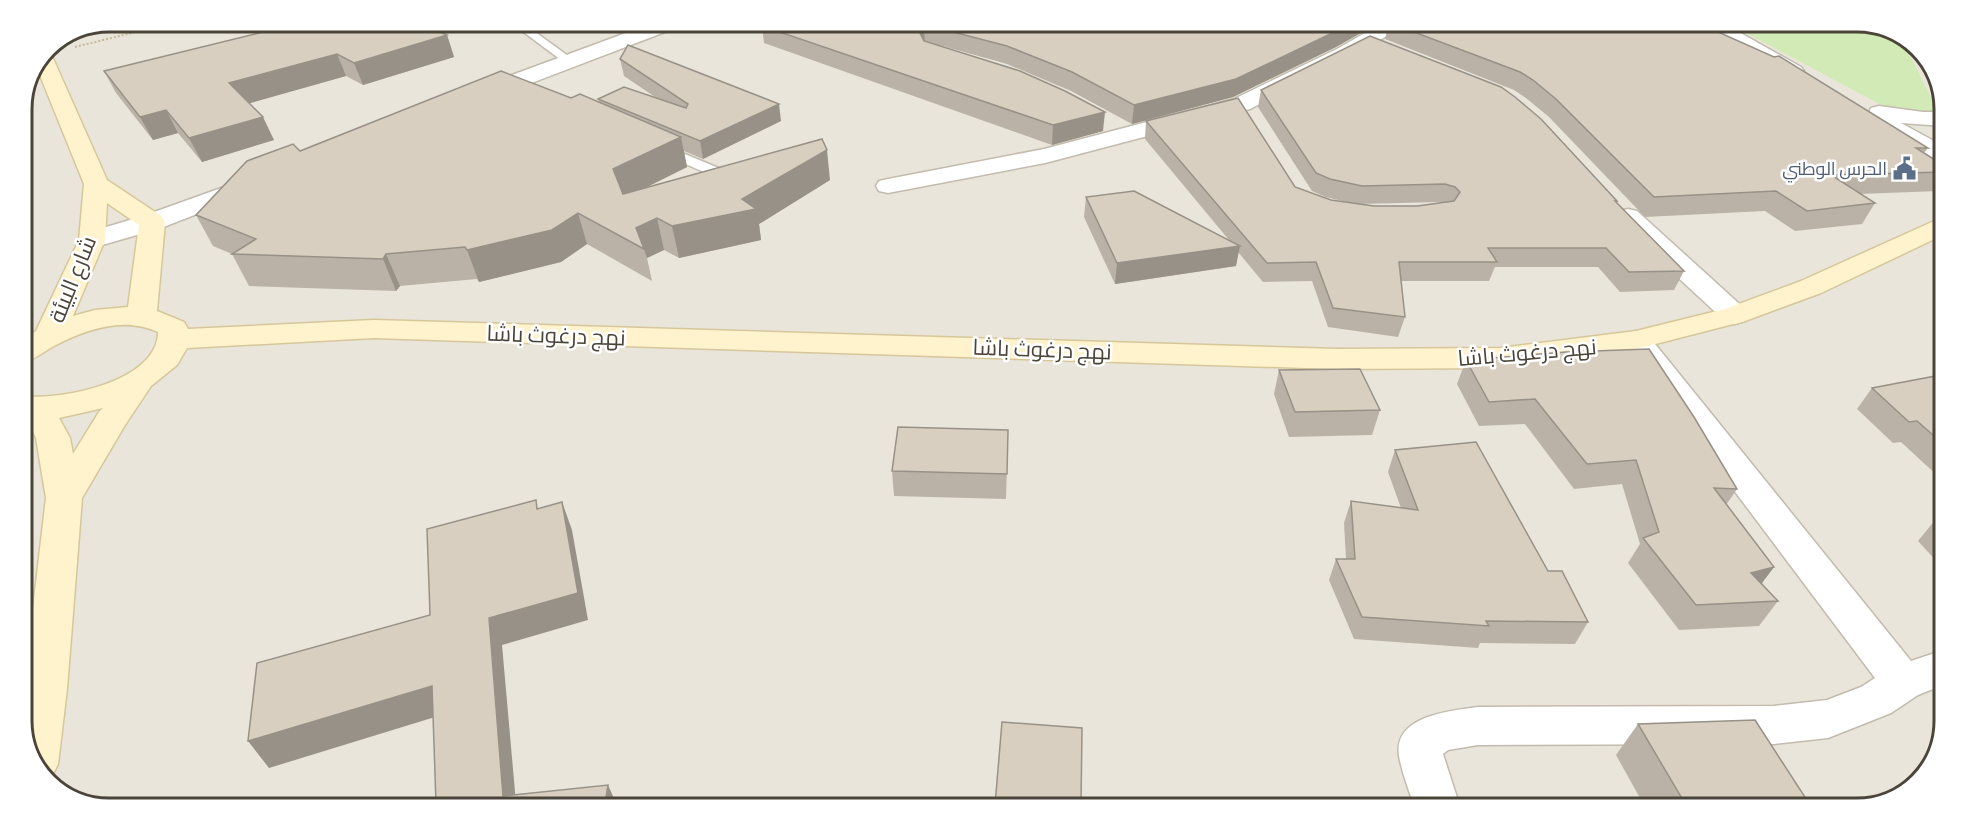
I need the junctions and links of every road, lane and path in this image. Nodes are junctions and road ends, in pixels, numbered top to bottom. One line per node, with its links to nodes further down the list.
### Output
1 (137, 32): 7 (path)
2 (529, 32): 9 (lane)
3 (647, 32): 9 (street)
4 (1380, 32): 6 (street)
5 (1725, 32): 11 (street)
6 (1364, 41): 8 (street); 21 (street)
7 (66, 50)
8 (1391, 51)
9 (569, 61): 12 (street)
10 (45, 64): 20 (main road, شارع البيئة)
11 (1808, 80)
12 (512, 83): 13 (lane); 14 (street)
13 (534, 92)
14 (458, 104)
15 (1933, 118): 17 (street)
16 (653, 145): 19 (lane)
17 (1933, 150)
18 (272, 176): 23 (street)
19 (741, 176)
20 (96, 184): 23 (main road); 25 (main road, شارع البيئة)
21 (888, 186)
22 (1610, 200): 29 (street)
23 (152, 222): 25 (street); 28 (main road)
24 (1933, 230): 26 (main road, نهج درغوث باشا)
25 (92, 240): 30 (main road, شارع البيئة)
26 (1890, 250): 27 (main road, نهج درغوث باشا); 29 (main road, نهج درغوث باشا)
27 (1933, 251)
28 (142, 315): 30 (main road); 31 (main road)
29 (1735, 315): 32 (main road, نهج درغوث باشا)
30 (35, 339)
31 (176, 339): 32 (main road, نهج درغوث باشا); 33 (main road)
32 (1636, 340): 37 (street)
33 (141, 379): 34 (main road); 36 (main road)
34 (32, 408)
35 (32, 411): 36 (main road)
36 (64, 498): 39 (main road)
37 (1920, 676): 38 (street)
38 (1739, 723): 40 (street); 41 (street)
39 (37, 749)
40 (1764, 761)
41 (1435, 798)

